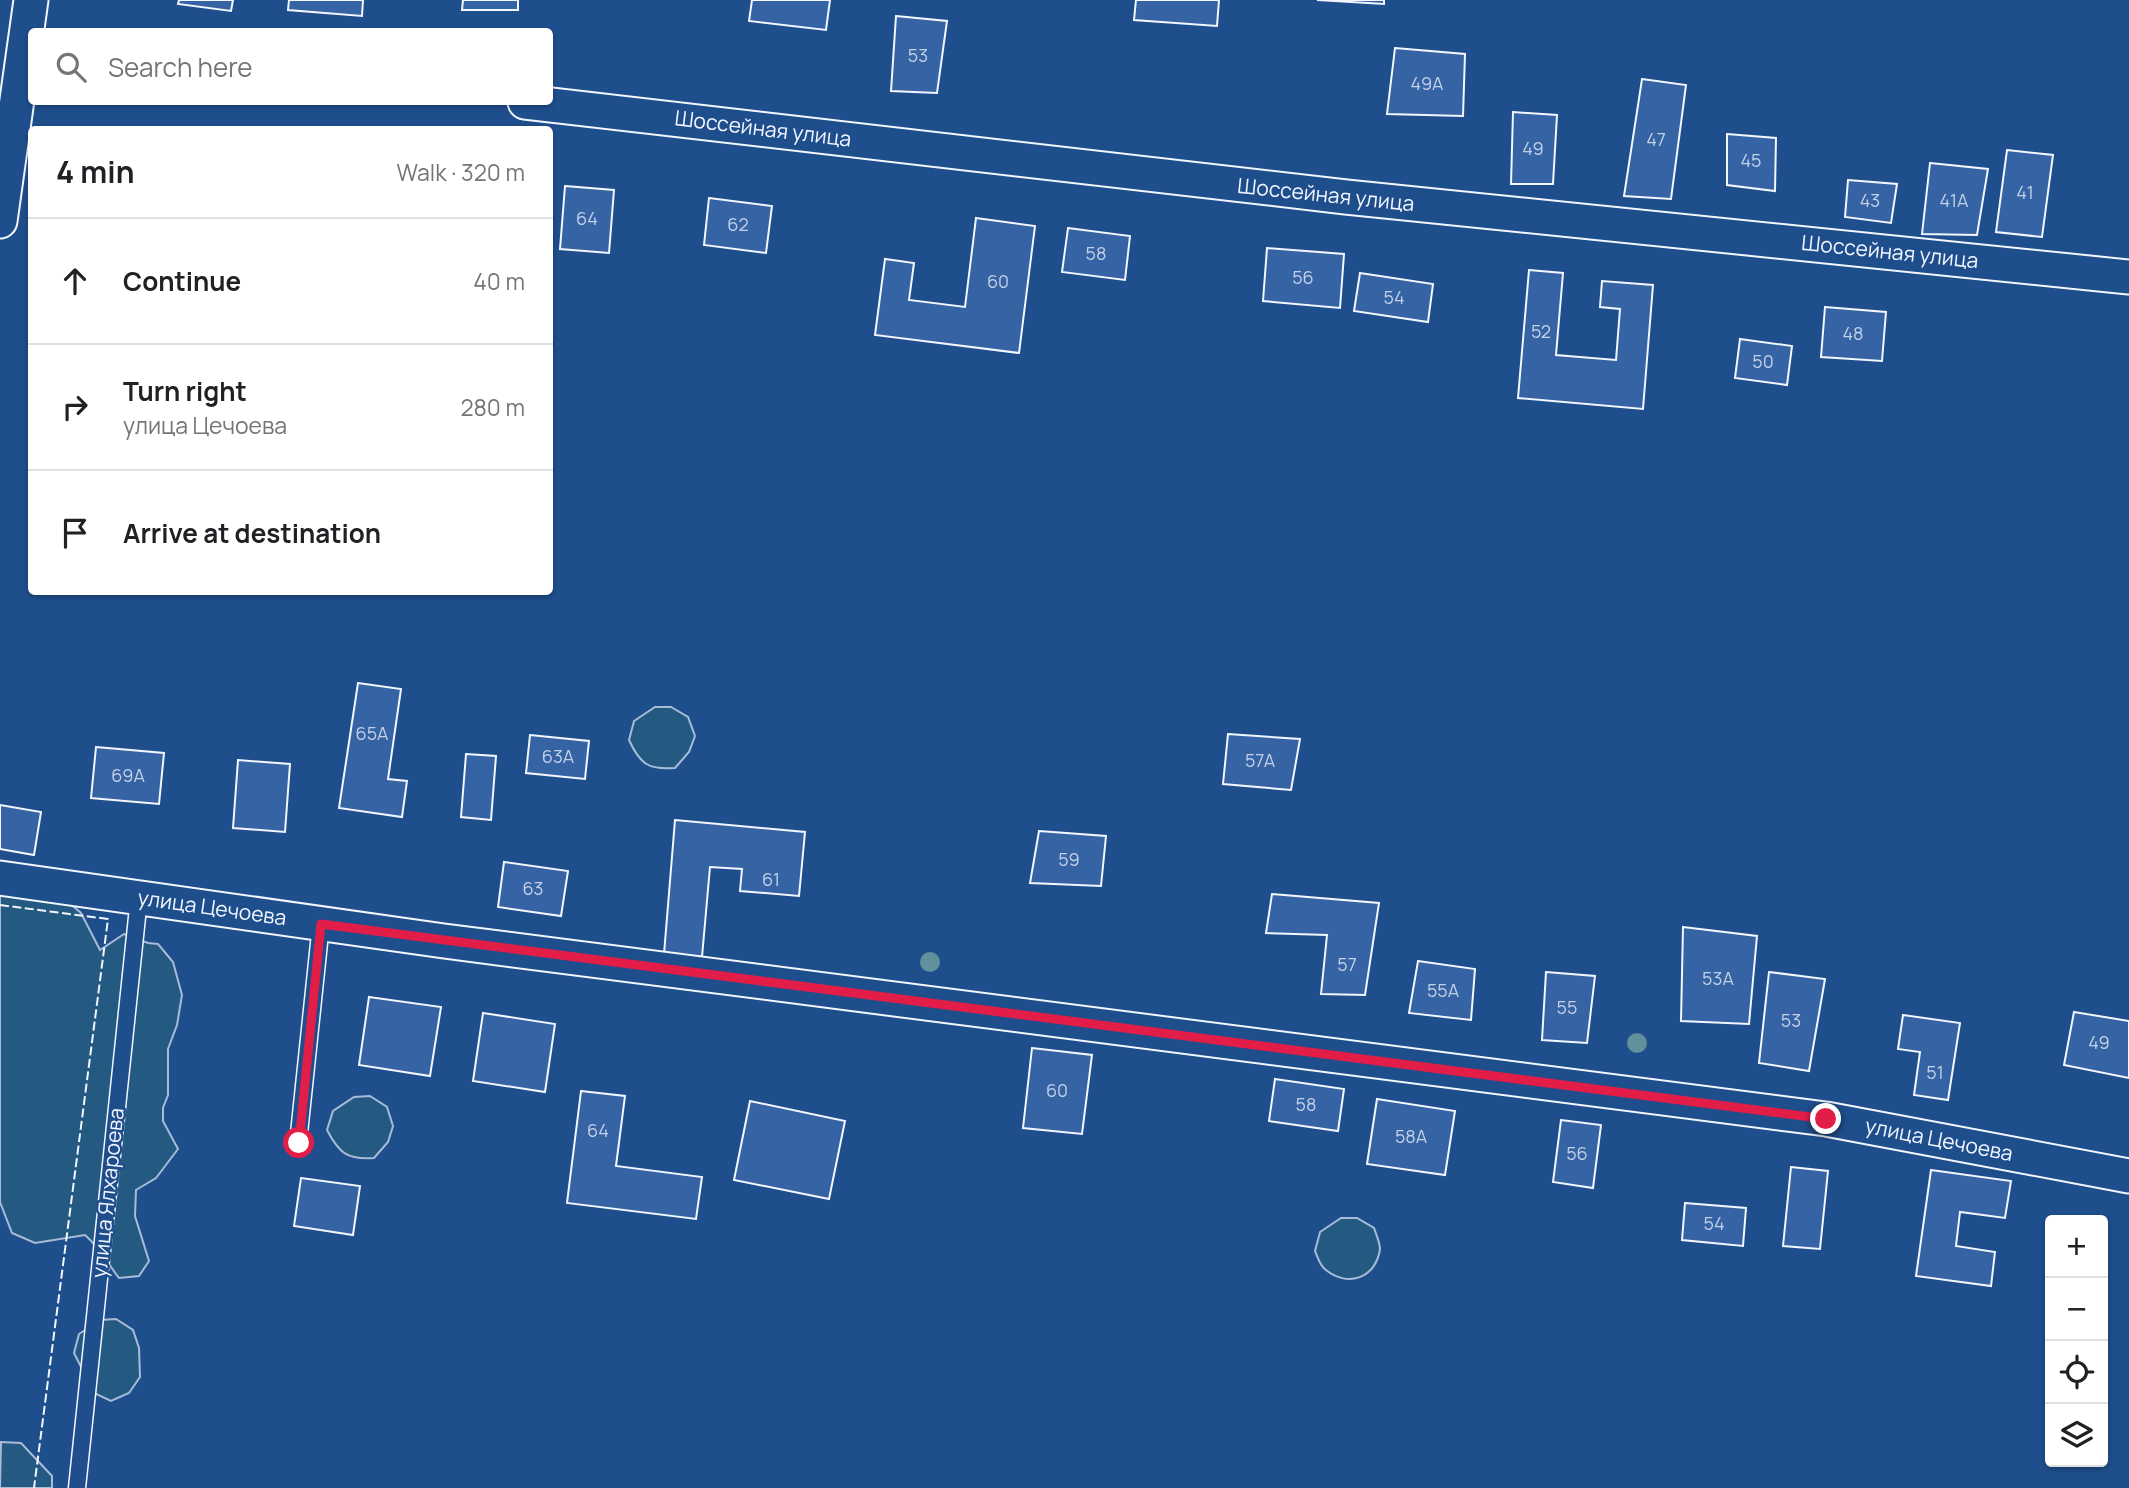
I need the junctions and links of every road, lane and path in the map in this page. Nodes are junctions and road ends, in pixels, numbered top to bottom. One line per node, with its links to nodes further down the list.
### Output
1 (31, 0): 2 (street)
2 (17, 73): 4 (street)
3 (551, 105): 5 (street, Шоссейная улица)
4 (0, 221)
5 (2129, 276)
6 (0, 878): 7 (street, улица Цечоева)
7 (139, 898): 8 (street, улица Цечоева); 11 (lane, улица Ялхароева)
8 (321, 924): 9 (lane); 10 (street, улица Цечоева)
9 (299, 1143)
10 (2129, 1176)
11 (76, 1488)

